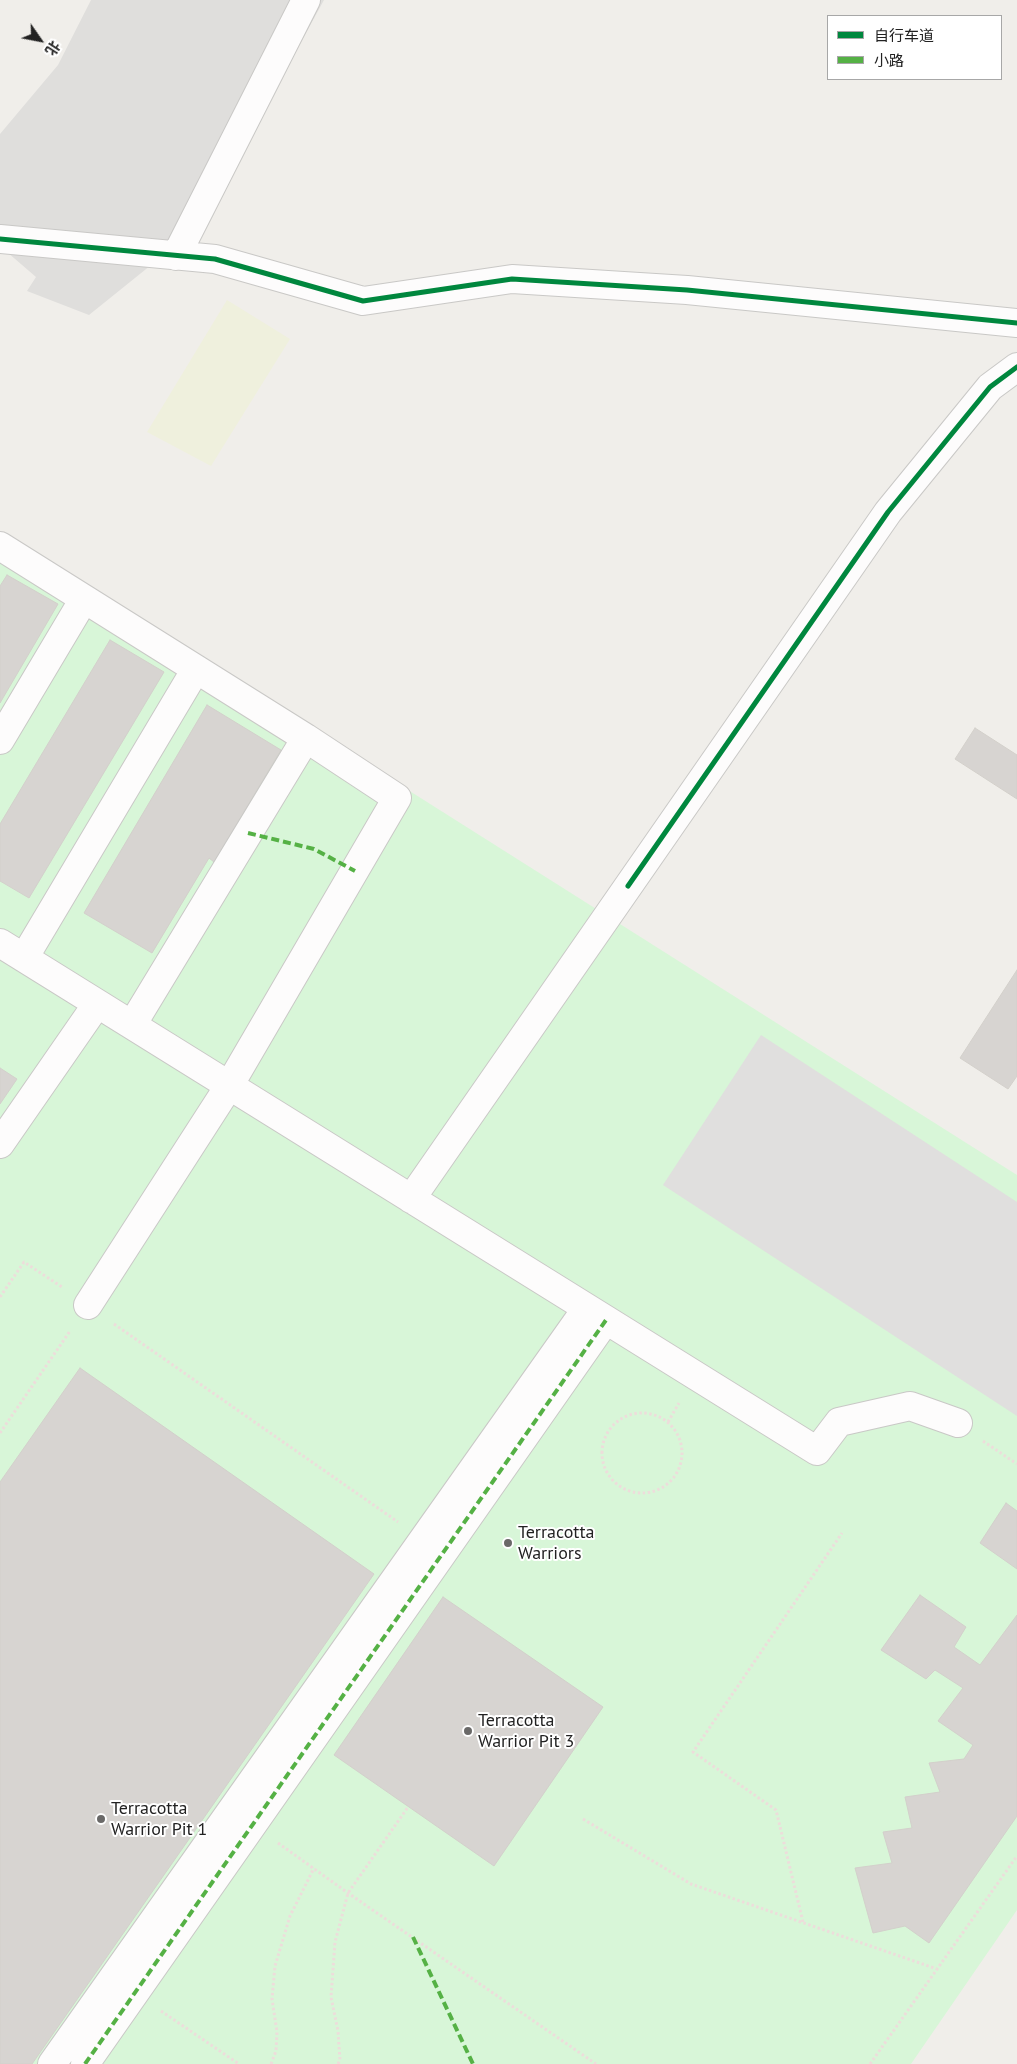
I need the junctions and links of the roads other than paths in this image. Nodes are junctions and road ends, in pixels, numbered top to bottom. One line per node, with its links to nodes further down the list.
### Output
1 (306, 0): 3 (street)
2 (0, 239): 3 (street)
3 (176, 256): 4 (street)
4 (1017, 324)
5 (1017, 367): 17 (street)
6 (0, 546): 7 (street)
7 (84, 599): 8 (street); 10 (street)
8 (196, 669): 9 (street); 12 (street)
9 (306, 738): 14 (street); 15 (street)
10 (0, 740)
11 (0, 944): 12 (street)
12 (24, 958): 13 (street)
13 (97, 1004): 14 (street); 16 (street)
14 (132, 1025): 15 (street)
15 (228, 1086): 17 (street); 18 (street)
16 (0, 1144)
17 (412, 1199): 19 (street)
18 (88, 1306)
19 (596, 1314): 20 (street); 21 (street); 22 (street)
20 (958, 1423)
21 (52, 2064)
22 (85, 2064)

